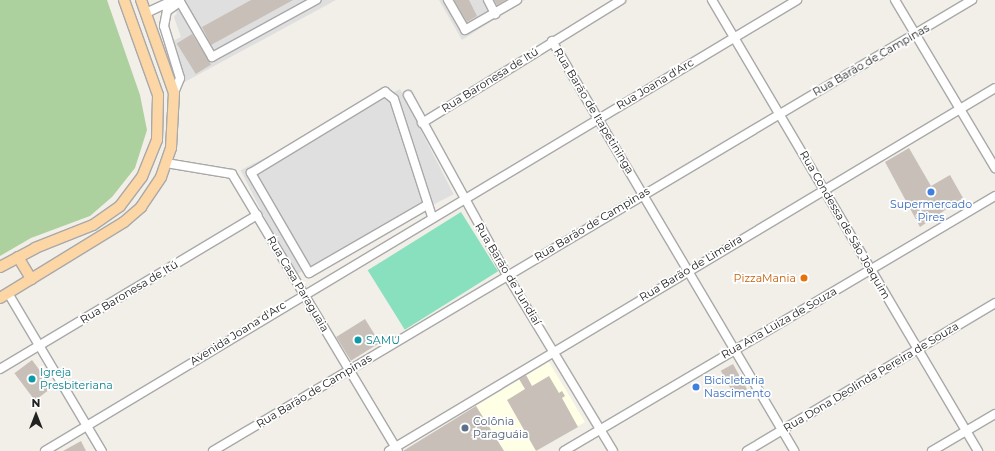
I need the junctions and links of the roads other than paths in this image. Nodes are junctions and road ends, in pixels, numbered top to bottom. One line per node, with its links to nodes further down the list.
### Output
1 (124, 0): 34 (main road)
2 (141, 0): 13 (main road)
3 (316, 0): 12 (street)
4 (448, 0): 14 (street)
5 (488, 0): 14 (street)
6 (517, 0): 14 (street)
7 (621, 0): 17 (street, Rua Baronesa de Itú)
8 (712, 0): 16 (street, Rua Condessa de São Joaquim)
9 (797, 0): 16 (street, Rua Joana d'Arc)
10 (895, 0): 15 (street)
11 (972, 0): 15 (street, Rua Barão de Campinas)
12 (178, 1): 13 (street); 19 (street)
13 (146, 13): 19 (main road)
14 (495, 14)
15 (915, 33): 21 (street); 22 (street, Rua Barão de Campinas)
16 (734, 37): 22 (street, Rua Condessa de São Joaquim); 23 (street, Rua Joana d'Arc)
17 (552, 41): 23 (street, Rua Barão de Itapetininga); 24 (street, Rua Baronesa de Itú)
18 (995, 88): 21 (street, Rua Barão de Limeira)
19 (174, 93): 25 (main road)
20 (408, 95): 24 (street, Rua Barão de Jundiaí)
21 (959, 109): 26 (street); 27 (street, Rua Barão de Limeira)
22 (779, 113): 27 (street, Rua Condessa de São Joaquim); 28 (street, Rua Barão de Campinas)
23 (597, 118): 28 (street, Rua Barão de Itapetininga); 30 (street, Rua Joana d'Arc)
24 (422, 123): 30 (street, Rua Barão de Jundiaí)
25 (166, 163): 32 (street, Rua Casa Paraguaia); 39 (main road)
26 (995, 168)
27 (824, 190): 36 (street, Rua Barão de Limeira); 37 (street, Rua Condessa de São Joaquim)
28 (643, 194): 36 (street, Rua Barão de Itapetininga); 38 (street, Rua Barão de Campinas)
29 (995, 196): 37 (street, Rua Ana Luiza de Souza)
30 (463, 198): 33 (street, Rua Joana d'Arc); 38 (street, Rua Barão de Jundiaí)
31 (428, 205): 31 (street); 33 (street)
32 (257, 215): 40 (street, Rua Casa Paraguaia); 43 (street, Rua Baronesa de Itú)
33 (432, 217): 40 (street, Avenida Joana d'Arc)
34 (18, 257): 35 (main road); 39 (main road)
35 (0, 267)
36 (688, 269): 44 (street, Rua Barão de Itapetininga); 46 (street, Rua Barão de Limeira)
37 (871, 269): 44 (street, Rua Ana Luiza de Souza); 45 (street, Rua Condessa de São Joaquim)
38 (507, 275): 46 (street, Rua Barão de Jundiaí); 48 (street, Rua Barão de Campinas)
39 (32, 279): 41 (main road)
40 (303, 293): 48 (street, Rua Casa Paraguaia); 50 (street, Avenida Joana d'Arc)
41 (4, 296): 43 (street)
42 (995, 304): 45 (street, Rua Dona Deolinda Pereira de Souza)
43 (39, 346): 47 (street, Rua Baronesa de Itú); 50 (street)
44 (734, 349): 51 (street, Rua Ana Luiza de Souza); 52 (street, Rua Barão de Itapetininga)
45 (918, 349): 52 (street, Rua Dona Deolinda Pereira de Souza); 53 (street, Rua Condessa de São Joaquim)
46 (554, 350): 51 (street, Rua Barão de Jundiaí); 54 (street, Rua Barão de Limeira)
47 (0, 369)
48 (350, 369): 54 (street, Rua Casa Paraguaia); 57 (street, Rua Barão de Campinas)
49 (995, 414): 53 (street)
50 (87, 426): 55 (street, Avenida Joana d'Arc); 56 (street)
51 (600, 430): 58 (street, Rua Ana Luiza de Souza); 59 (street, Rua Barão de Jundiaí)
52 (782, 430): 60 (street, Rua Dona Deolinda Pereira de Souza); 61 (street, Rua Barão de Itapetininga)
53 (966, 431): 62 (street); 63 (street, Rua Condessa de São Joaquim)
54 (394, 450)
55 (45, 451)
56 (102, 451)
57 (212, 451)
58 (564, 451)
59 (613, 451)
60 (747, 451)
61 (794, 451)
62 (932, 451)
63 (978, 451)

